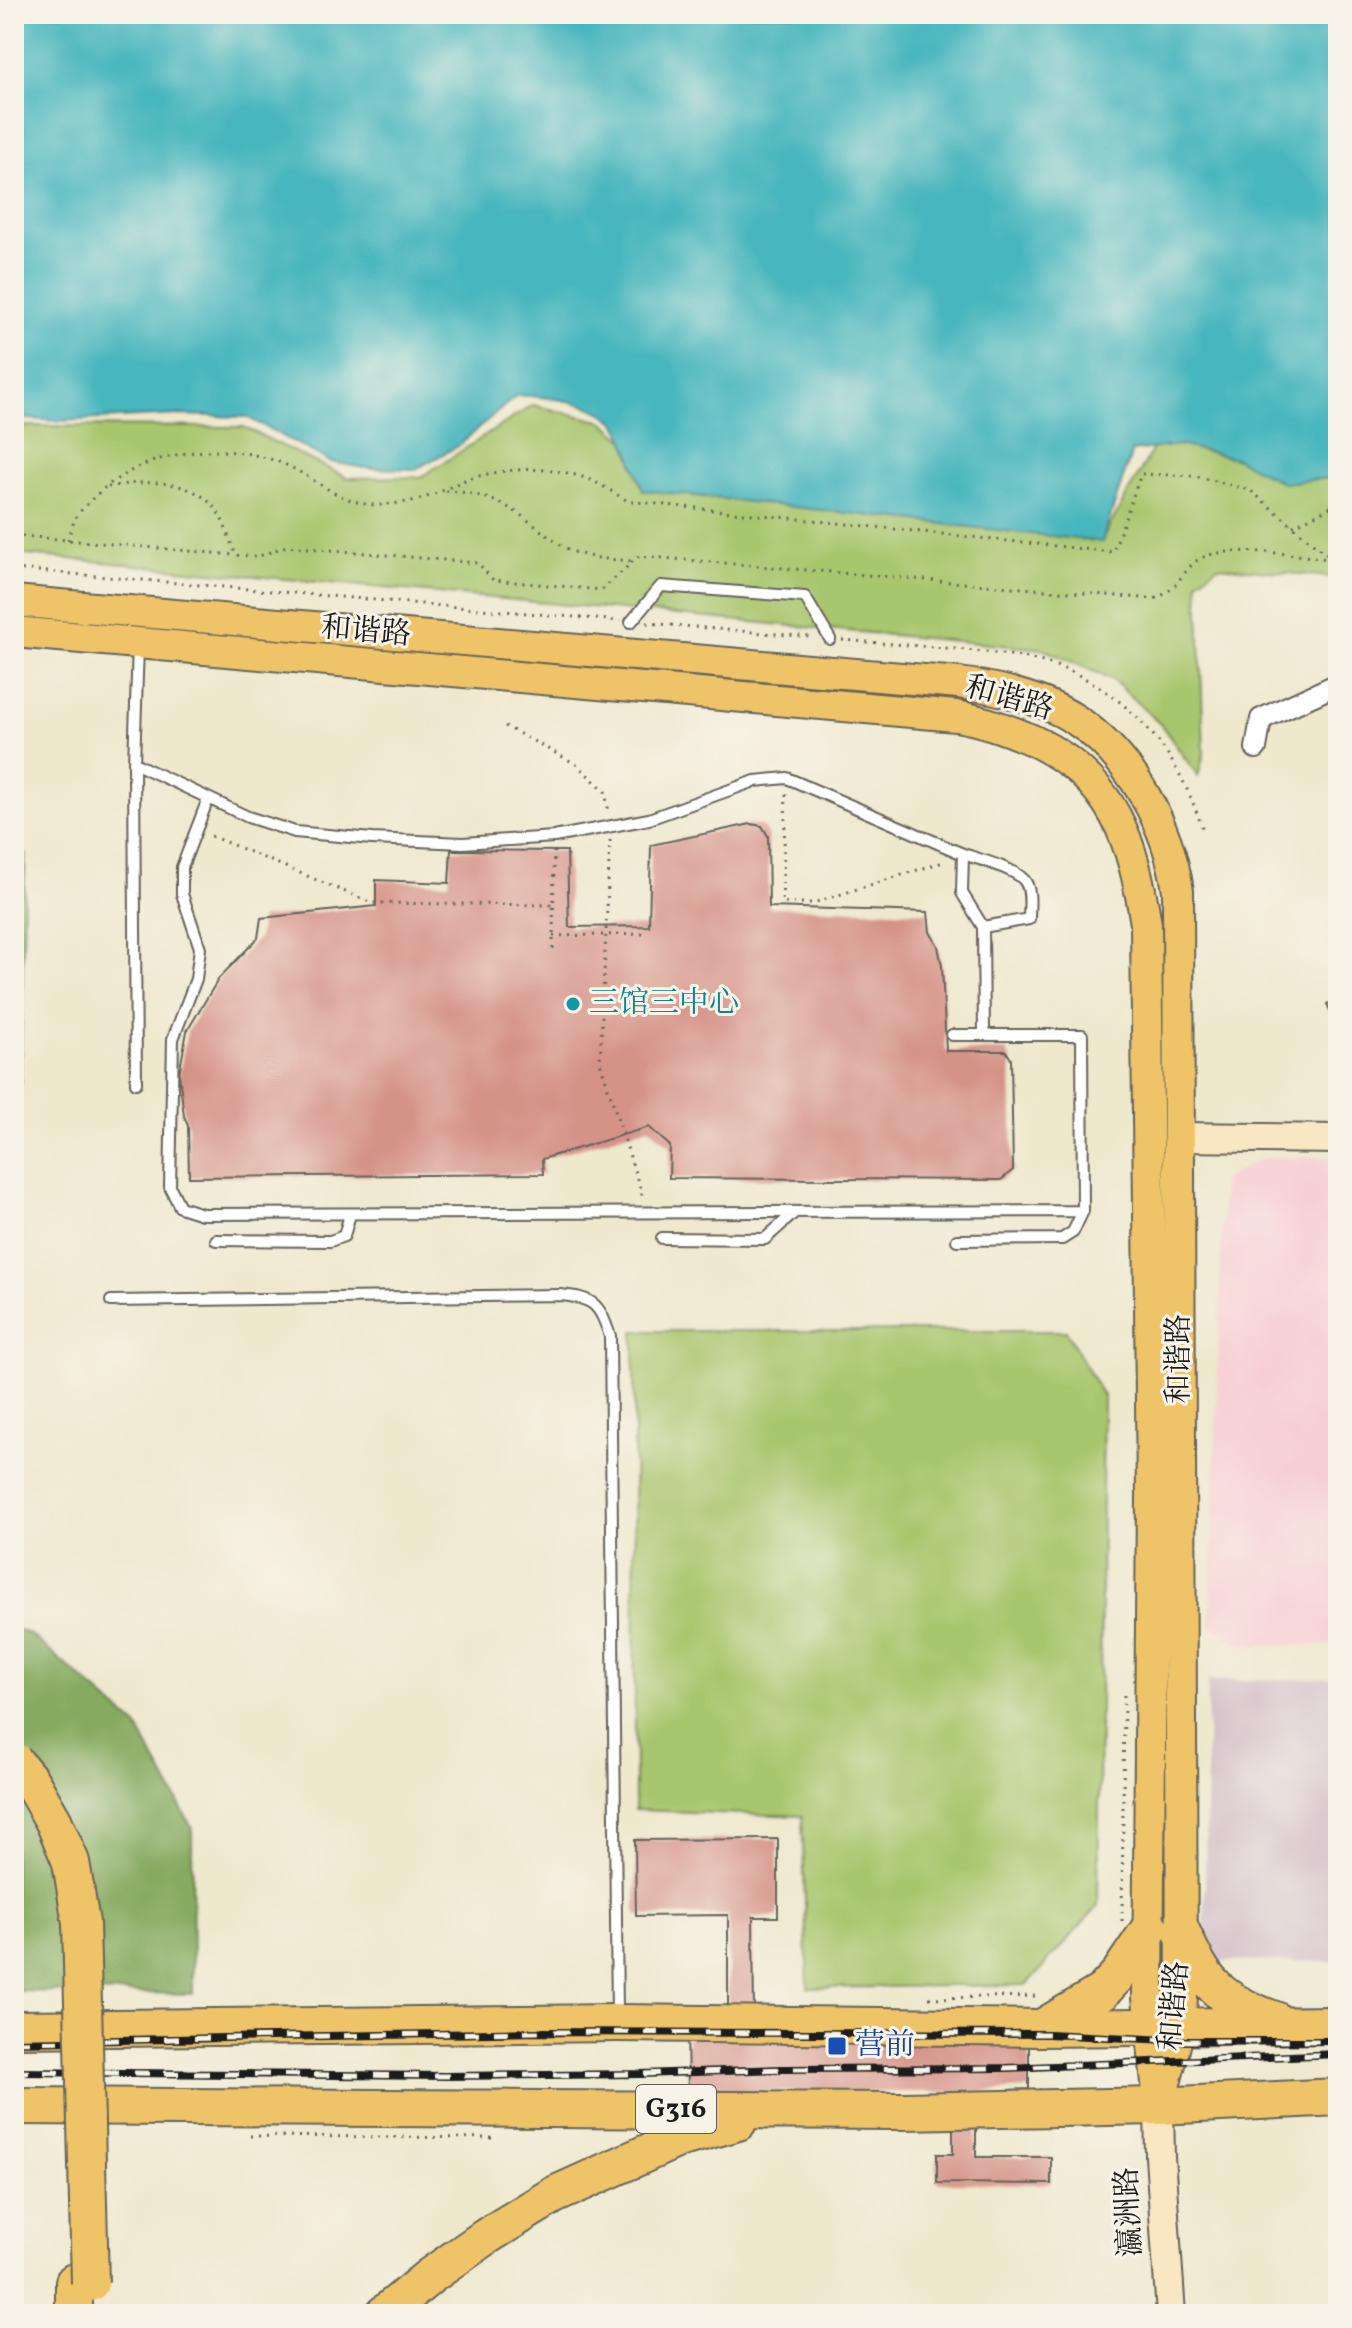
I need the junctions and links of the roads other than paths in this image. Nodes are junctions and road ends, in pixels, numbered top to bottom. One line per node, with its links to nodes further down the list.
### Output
1 (14, 601): 15 (main road, 和谐路)
2 (631, 622): 4 (lane)
3 (14, 632): 5 (main road, 和谐路)
4 (830, 639)
5 (138, 644): 8 (lane); 26 (main road, 和谐路)
6 (1338, 684): 7 (street)
7 (1256, 748)
8 (134, 763): 9 (lane); 14 (lane)
9 (208, 799): 10 (lane); 19 (lane)
10 (963, 854): 11 (lane); 11 (lane)
11 (983, 927): 13 (lane)
12 (952, 1035): 13 (lane)
13 (984, 1035): 17 (lane)
14 (136, 1083)
15 (1180, 1137): 16 (street); 26 (main road, 和谐路)
16 (1338, 1139)
17 (1083, 1211): 18 (lane); 22 (lane)
18 (795, 1212): 19 (lane); 20 (lane)
19 (350, 1214): 21 (lane)
20 (662, 1238)
21 (216, 1240)
22 (957, 1240)
23 (111, 1301): 28 (lane)
24 (14, 1761): 37 (highway, bridge)
25 (14, 1781): 37 (highway)
26 (1151, 1929): 27 (highway); 29 (highway); 31 (main road, 和谐路)
27 (1045, 2012): 28 (highway); 31 (highway)
28 (617, 2023): 32 (highway)
29 (1288, 2025): 30 (highway); 31 (highway)
30 (1338, 2025)
31 (1165, 2027): 35 (main road, 和谐路)
32 (14, 2029)
33 (1338, 2097): 35 (highway, G316)
34 (14, 2106): 36 (highway, G316)
35 (1159, 2106): 36 (highway, G316); 39 (street, 瀛洲路)
36 (781, 2110): 38 (highway)
37 (82, 2298)
38 (384, 2314)
39 (1171, 2314)

